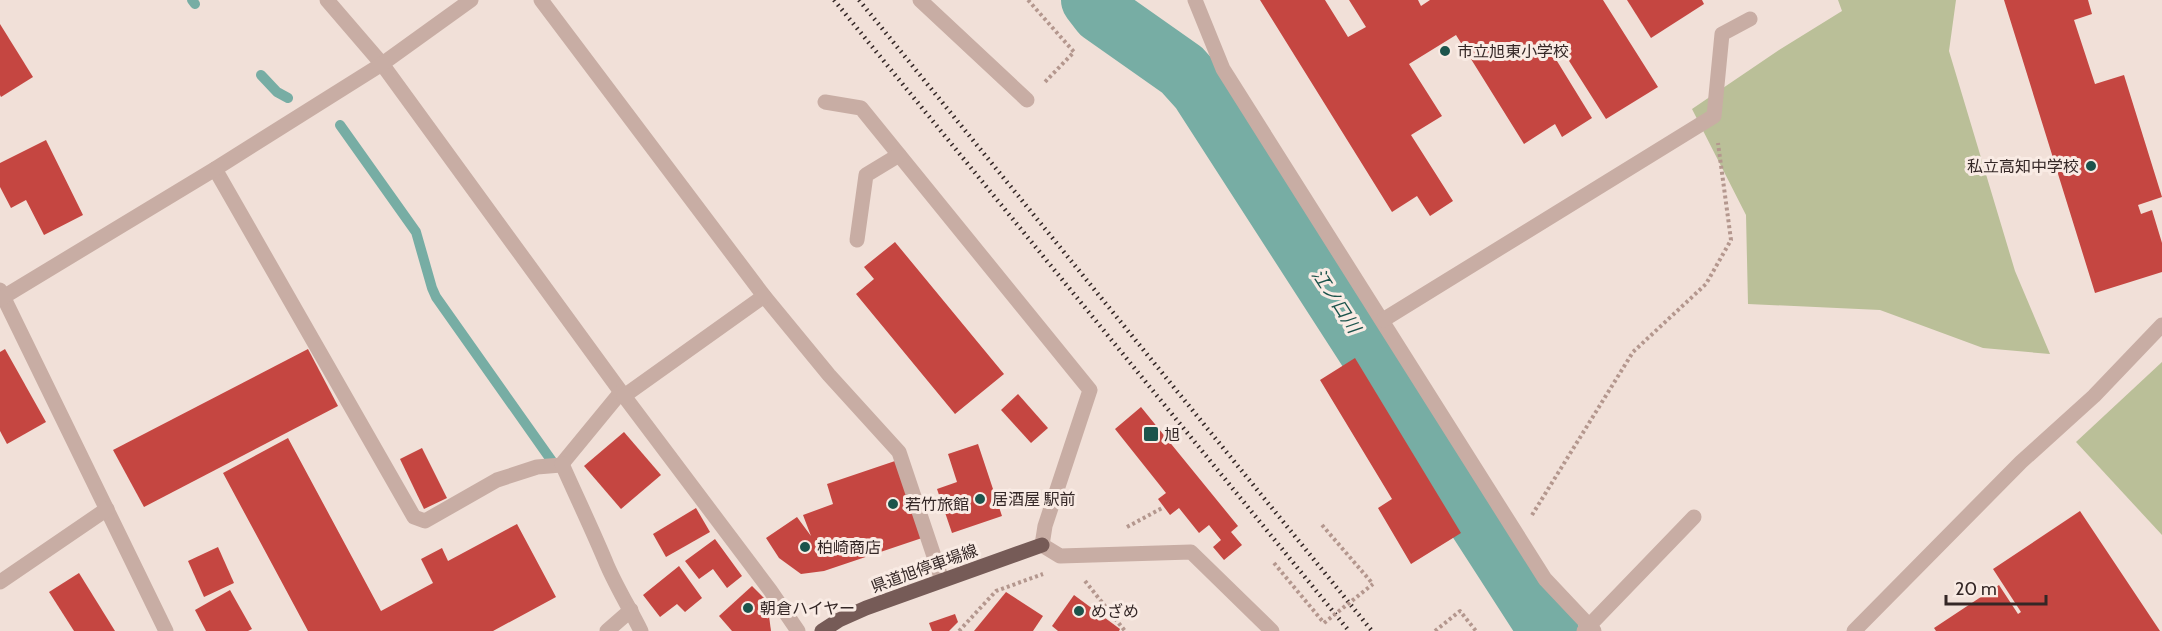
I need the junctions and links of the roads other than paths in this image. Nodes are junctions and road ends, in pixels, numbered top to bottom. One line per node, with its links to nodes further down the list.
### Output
1 (327, 0): 7 (street)
2 (471, 0): 7 (street)
3 (541, 0): 14 (street)
4 (921, 0): 8 (street)
5 (1195, 0): 15 (street)
6 (1750, 19): 15 (street)
7 (382, 64): 11 (street); 17 (street)
8 (1027, 100)
9 (825, 102): 10 (street)
10 (899, 154): 12 (street); 21 (street)
11 (215, 169): 13 (street); 18 (street)
12 (857, 240)
13 (1, 296): 19 (street)
14 (764, 296): 17 (street); 22 (street)
15 (1383, 320): 25 (street)
16 (2162, 325): 32 (street)
17 (623, 394): 18 (street); 29 (street)
18 (562, 464): 24 (street)
19 (107, 509): 23 (street); 26 (street)
20 (1694, 517): 25 (street)
21 (1042, 545): 22 (main road, 県道旭停車場線); 31 (street)
22 (942, 580): 30 (main road, 県道旭停車場線)
23 (0, 582)
24 (631, 610): 27 (street); 28 (street)
25 (1589, 629)
26 (166, 631)
27 (607, 631)
28 (641, 631)
29 (798, 631)
30 (822, 631)
31 (1272, 631)
32 (1854, 631)

